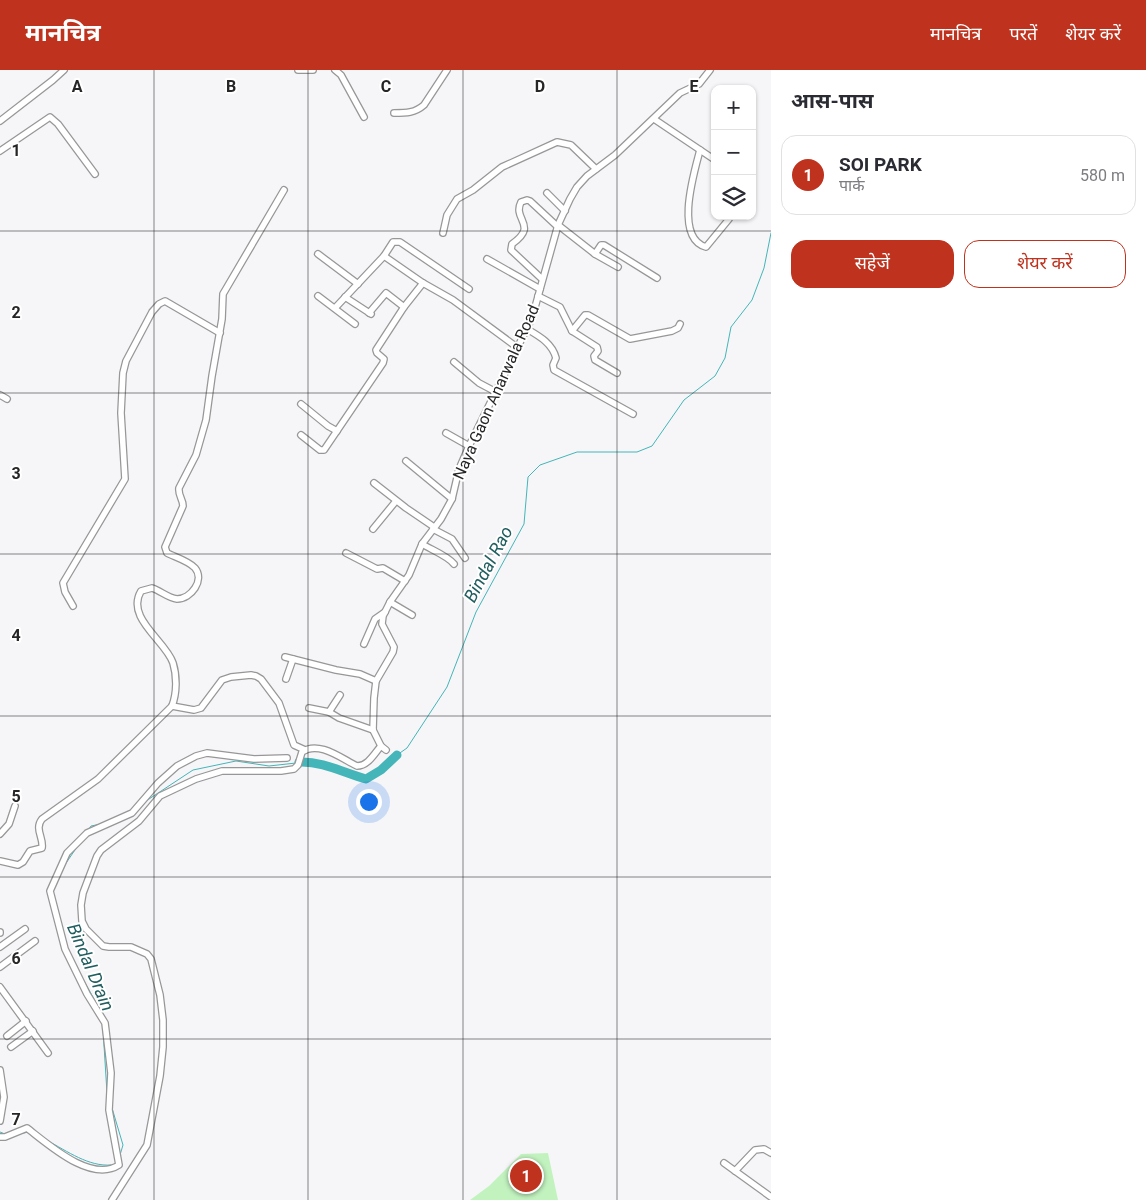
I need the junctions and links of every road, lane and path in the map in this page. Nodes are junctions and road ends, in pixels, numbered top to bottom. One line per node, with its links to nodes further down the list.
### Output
1 (64, 70): 10 (street)
2 (298, 70): 3 (street)
3 (313, 70)
4 (335, 70): 8 (street)
5 (447, 70): 7 (street)
6 (710, 70): 9 (street, Naya Gaon Anarwala Road)
7 (394, 113)
8 (364, 117)
9 (654, 119): 11 (street); 14 (street, Naya Gaon Anarwala Road)
10 (0, 121)
11 (700, 150): 13 (street); 19 (street)
12 (0, 151): 15 (street)
13 (711, 157)
14 (596, 169): 18 (street, Naya Gaon Anarwala Road); 21 (street)
15 (95, 174)
16 (284, 190): 42 (street)
17 (547, 193): 18 (street)
18 (564, 211): 20 (street, Naya Gaon Anarwala Road)
19 (728, 220)
20 (558, 226): 23 (street); 28 (street, Naya Gaon Anarwala Road); 28 (street)
21 (443, 233)
22 (318, 254): 29 (street)
23 (595, 254): 26 (street); 27 (street)
24 (384, 256): 29 (street); 30 (street); 31 (street)
25 (487, 259): 32 (street)
26 (618, 267)
27 (657, 278)
28 (542, 279): 32 (street, Naya Gaon Anarwala Road)
29 (358, 284): 35 (street)
30 (423, 284): 36 (street); 43 (street)
31 (469, 289)
32 (540, 289): 34 (street, Naya Gaon Anarwala Road)
33 (318, 296): 37 (street)
34 (538, 296): 40 (street, Naya Gaon Anarwala Road); 41 (street)
35 (346, 297): 36 (street); 37 (street)
36 (404, 307): 51 (street)
37 (335, 308): 38 (street)
38 (355, 324)
39 (680, 324): 41 (street)
40 (527, 329): 43 (street, Naya Gaon Anarwala Road); 50 (street)
41 (572, 331): 45 (street)
42 (220, 333): 67 (street); 76 (street)
43 (518, 348): 46 (street, Naya Gaon Anarwala Road)
44 (454, 362): 46 (street)
45 (617, 373)
46 (496, 392): 54 (street, Naya Gaon Anarwala Road)
47 (0, 395): 48 (street)
48 (7, 399)
49 (301, 404): 51 (street)
50 (633, 414)
51 (337, 431): 53 (street)
52 (446, 433): 54 (street)
53 (301, 435)
54 (469, 446): 57 (street, Naya Gaon Anarwala Road)
55 (406, 461): 57 (street)
56 (374, 483): 58 (street)
57 (452, 499): 59 (street, Naya Gaon Anarwala Road)
58 (396, 501): 59 (street); 60 (street)
59 (434, 528): 61 (street, Naya Gaon Anarwala Road); 63 (street)
60 (372, 529)
61 (422, 544): 64 (street); 65 (street, Naya Gaon Anarwala Road)
62 (346, 553): 65 (street)
63 (465, 558)
64 (454, 564)
65 (405, 581): 66 (street, Naya Gaon Anarwala Road)
66 (390, 602): 68 (street, Naya Gaon Anarwala Road); 69 (street)
67 (74, 606)
68 (386, 611): 70 (street); 74 (street, Naya Gaon Anarwala Road)
69 (412, 615)
70 (364, 644)
71 (285, 657): 72 (street)
72 (293, 659): 73 (street); 74 (street)
73 (286, 679)
74 (376, 681): 79 (street, Naya Gaon Anarwala Road)
75 (340, 695): 78 (street)
76 (172, 706): 80 (street); 84 (street)
77 (308, 708): 78 (street)
78 (329, 712): 79 (street)
79 (373, 730): 80 (street)
80 (303, 751): 102 (street)
81 (287, 758): 97 (street)
82 (15, 806): 83 (street)
83 (0, 834)
84 (0, 861)
85 (24, 929): 87 (street)
86 (35, 941): 88 (street)
87 (0, 947)
88 (0, 967)
89 (0, 987): 90 (street)
90 (26, 1021): 91 (street); 92 (street)
91 (33, 1031): 93 (street); 94 (street)
92 (7, 1036)
93 (12, 1047)
94 (48, 1053)
95 (0, 1070): 96 (street)
96 (0, 1120)
97 (0, 1137)
98 (771, 1153): 100 (street)
99 (724, 1163): 100 (street)
100 (735, 1171): 101 (street)
101 (771, 1197)
102 (112, 1200)

